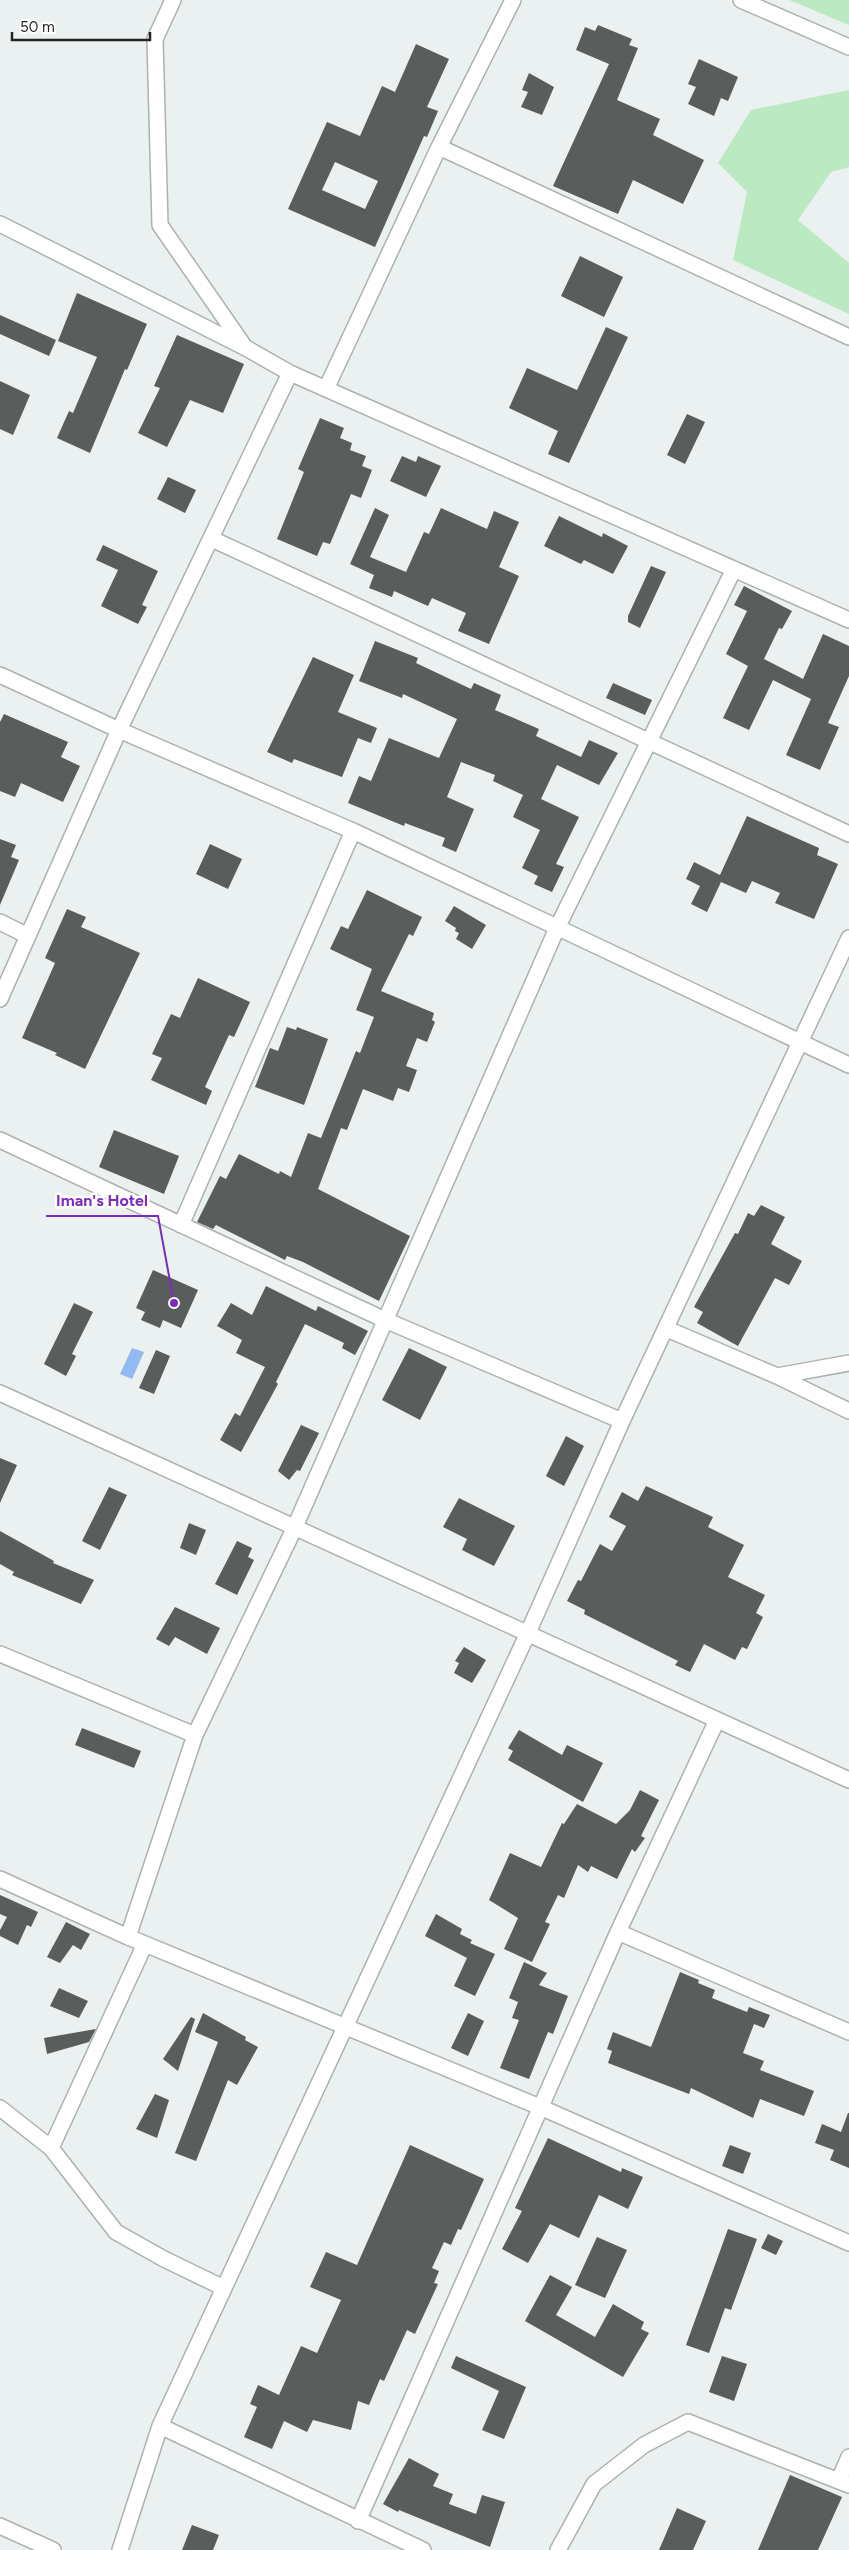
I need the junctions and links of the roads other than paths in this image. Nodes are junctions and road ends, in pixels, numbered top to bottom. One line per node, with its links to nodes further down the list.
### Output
1 (173, 0): 8 (street)
2 (513, 0): 5 (street)
3 (741, 0): 4 (street)
4 (849, 47)
5 (439, 147): 7 (street); 10 (street)
6 (0, 224): 8 (street)
7 (849, 337)
8 (246, 348): 9 (street)
9 (290, 373): 10 (street); 11 (street)
10 (326, 389): 12 (street)
11 (212, 539): 15 (street); 16 (street)
12 (734, 569): 13 (street); 16 (street)
13 (849, 620)
14 (0, 675): 15 (street)
15 (119, 730): 17 (street); 21 (street)
16 (647, 742): 18 (street); 20 (street)
17 (353, 831): 20 (street); 27 (street)
18 (849, 834)
19 (0, 922): 21 (street)
20 (557, 928): 24 (street); 28 (street)
21 (28, 936): 23 (street)
22 (849, 938): 24 (street)
23 (0, 999)
24 (798, 1042): 25 (street); 29 (street)
25 (849, 1065)
26 (0, 1140): 27 (street)
27 (181, 1225): 28 (street)
28 (385, 1320): 34 (street); 35 (street)
29 (667, 1329): 31 (street); 34 (street)
30 (849, 1363): 31 (street)
31 (777, 1376): 33 (street)
32 (0, 1394): 35 (street)
33 (849, 1411)
34 (622, 1421): 36 (street)
35 (294, 1529): 36 (street); 39 (street)
36 (526, 1635): 38 (street); 45 (street)
37 (0, 1654): 39 (street)
38 (717, 1720): 40 (street); 42 (street)
39 (194, 1735): 43 (street)
40 (849, 1780)
41 (0, 1879): 43 (street)
42 (618, 1932): 46 (street); 47 (street)
43 (128, 1937): 44 (street)
44 (145, 1944): 45 (street); 49 (street)
45 (345, 2026): 47 (street); 51 (street)
46 (849, 2032)
47 (540, 2107): 50 (street); 55 (street)
48 (0, 2108): 49 (street)
49 (51, 2148): 51 (street)
50 (849, 2243)
51 (224, 2288): 52 (street)
52 (160, 2426): 55 (street); 58 (street)
53 (849, 2457): 54 (street)
54 (844, 2483): 60 (street)
55 (358, 2521): 59 (street)
56 (0, 2526): 57 (street)
57 (53, 2550)
58 (120, 2550)
59 (422, 2550)
60 (558, 2550)

